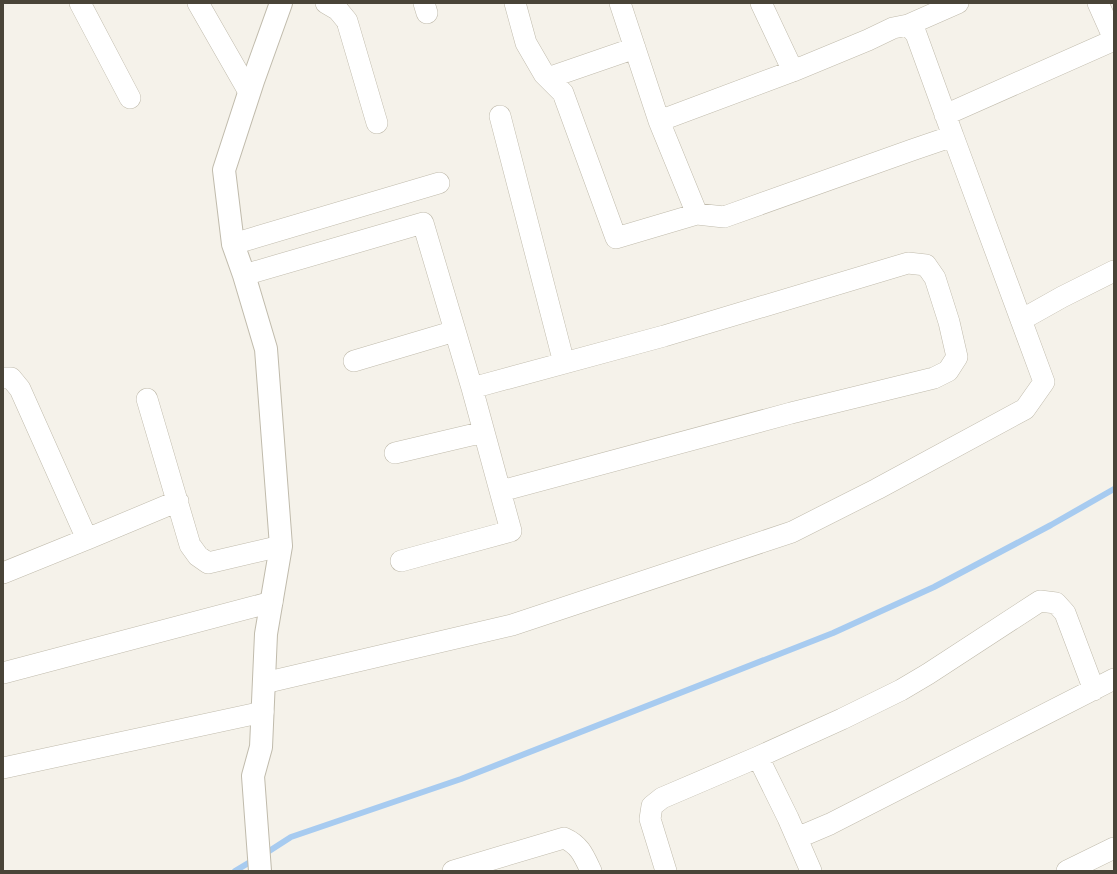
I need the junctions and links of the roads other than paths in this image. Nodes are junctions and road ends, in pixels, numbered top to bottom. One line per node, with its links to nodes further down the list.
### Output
1 (80, 3): 16 (street)
2 (198, 3): 15 (street)
3 (281, 3): 15 (street)
4 (326, 3): 20 (street)
5 (515, 3): 14 (street)
6 (620, 3): 12 (street)
7 (761, 3): 13 (street)
8 (958, 3): 10 (street)
9 (1098, 3): 11 (street)
10 (908, 25): 13 (street); 17 (street)
11 (1114, 40): 17 (street)
12 (635, 48): 14 (street); 19 (street)
13 (793, 71): 19 (street)
14 (548, 78): 23 (street)
15 (249, 92): 25 (street)
16 (130, 98)
17 (945, 115): 21 (street)
18 (500, 116): 32 (street)
19 (659, 121): 23 (street)
20 (377, 122)
21 (953, 136): 23 (street); 29 (street)
22 (439, 183): 24 (street)
23 (697, 214)
24 (286, 228): 25 (street); 26 (street)
25 (233, 244): 28 (street)
26 (295, 260): 28 (street); 30 (street)
27 (1114, 270): 29 (street)
28 (244, 275): 41 (street)
29 (1021, 320): 47 (street)
30 (455, 331): 31 (street); 34 (street)
31 (354, 361)
32 (564, 363): 34 (street); 38 (street)
33 (3, 378): 40 (street)
34 (472, 388): 36 (street)
35 (146, 400): 39 (street)
36 (484, 432): 37 (street); 38 (street)
37 (395, 453)
38 (501, 492): 42 (street)
39 (178, 501): 40 (street); 41 (street)
40 (87, 539): 43 (street)
41 (281, 546): 44 (street)
42 (401, 561)
43 (3, 573)
44 (272, 602): 45 (street); 47 (street)
45 (3, 673)
46 (1114, 681): 48 (street)
47 (264, 683): 49 (street)
48 (1094, 690): 50 (street); 52 (street)
49 (262, 719): 51 (street); 54 (street)
50 (758, 757): 52 (street); 57 (street)
51 (3, 768)
52 (797, 838): 58 (street)
53 (1114, 848): 59 (street)
54 (260, 871)
55 (453, 871): 56 (street)
56 (591, 871)
57 (666, 871)
58 (811, 871)
59 (1067, 871)

